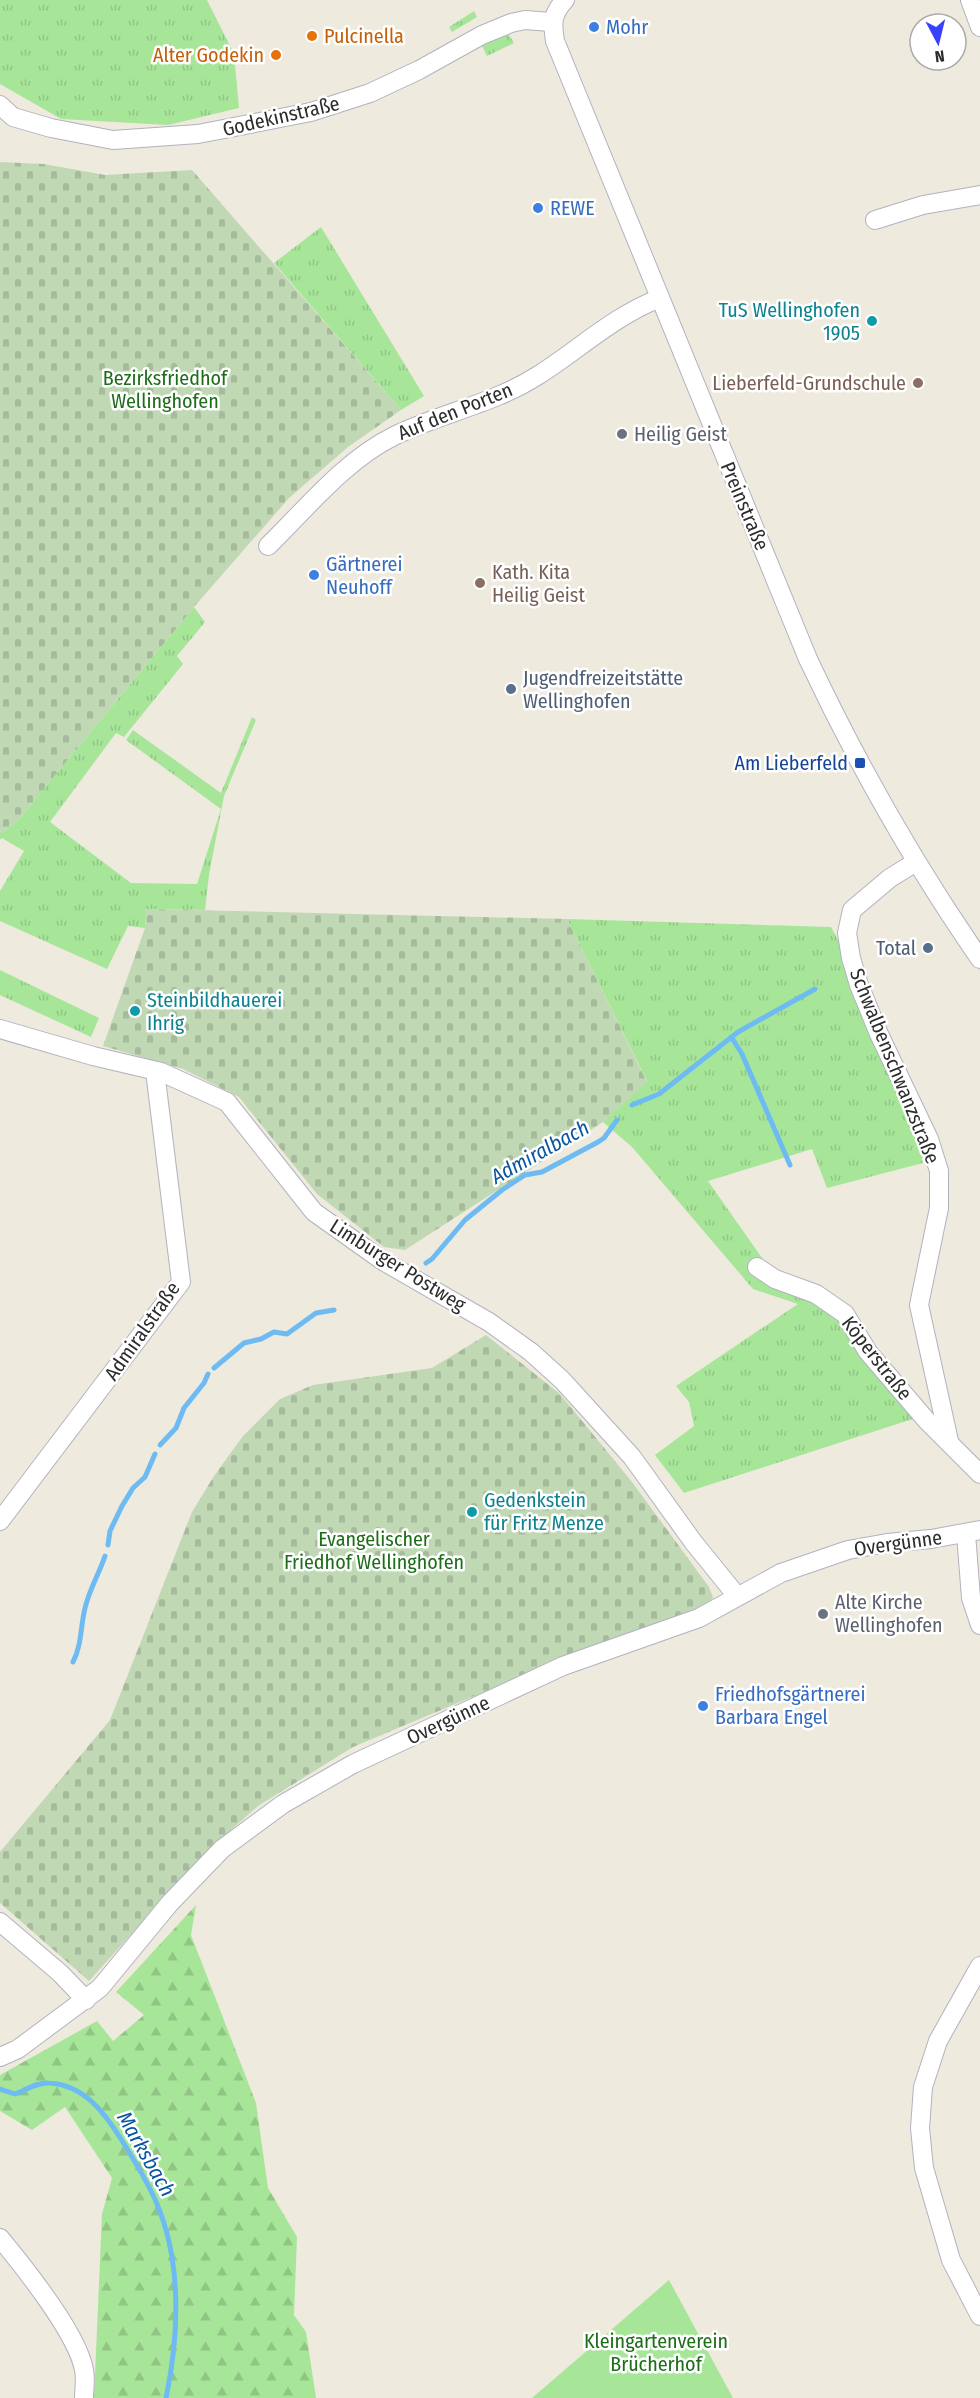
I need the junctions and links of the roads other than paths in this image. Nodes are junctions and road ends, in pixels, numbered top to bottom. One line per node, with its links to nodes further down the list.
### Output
1 (565, 0): 3 (street)
2 (970, 0): 4 (street)
3 (551, 22): 5 (street, Godekinstraße); 8 (street, Preinstraße)
4 (980, 27)
5 (0, 105)
6 (980, 195): 7 (street)
7 (875, 220)
8 (660, 298): 9 (street, Auf den Porten); 10 (street, Preinstraße)
9 (268, 546)
10 (916, 862): 11 (street, Preinstraße); 15 (street, Schwalbenschwanzstraße)
11 (980, 959)
12 (0, 1029): 13 (street, Limburger Postweg)
13 (155, 1071): 17 (street, Admiralstraße); 19 (street, Limburger Postweg)
14 (757, 1267): 15 (street, Köperstraße)
15 (949, 1441): 16 (street, Köperstraße)
16 (980, 1474)
17 (0, 1521)
18 (973, 1532): 19 (street, Overgünne); 20 (street)
19 (737, 1596): 23 (street, Overgünne)
20 (980, 1625)
21 (0, 1922): 23 (street)
22 (980, 1966): 26 (street)
23 (86, 2000): 24 (street, Overgünne)
24 (0, 2057)
25 (0, 2238): 27 (street)
26 (980, 2316)
27 (84, 2398)

